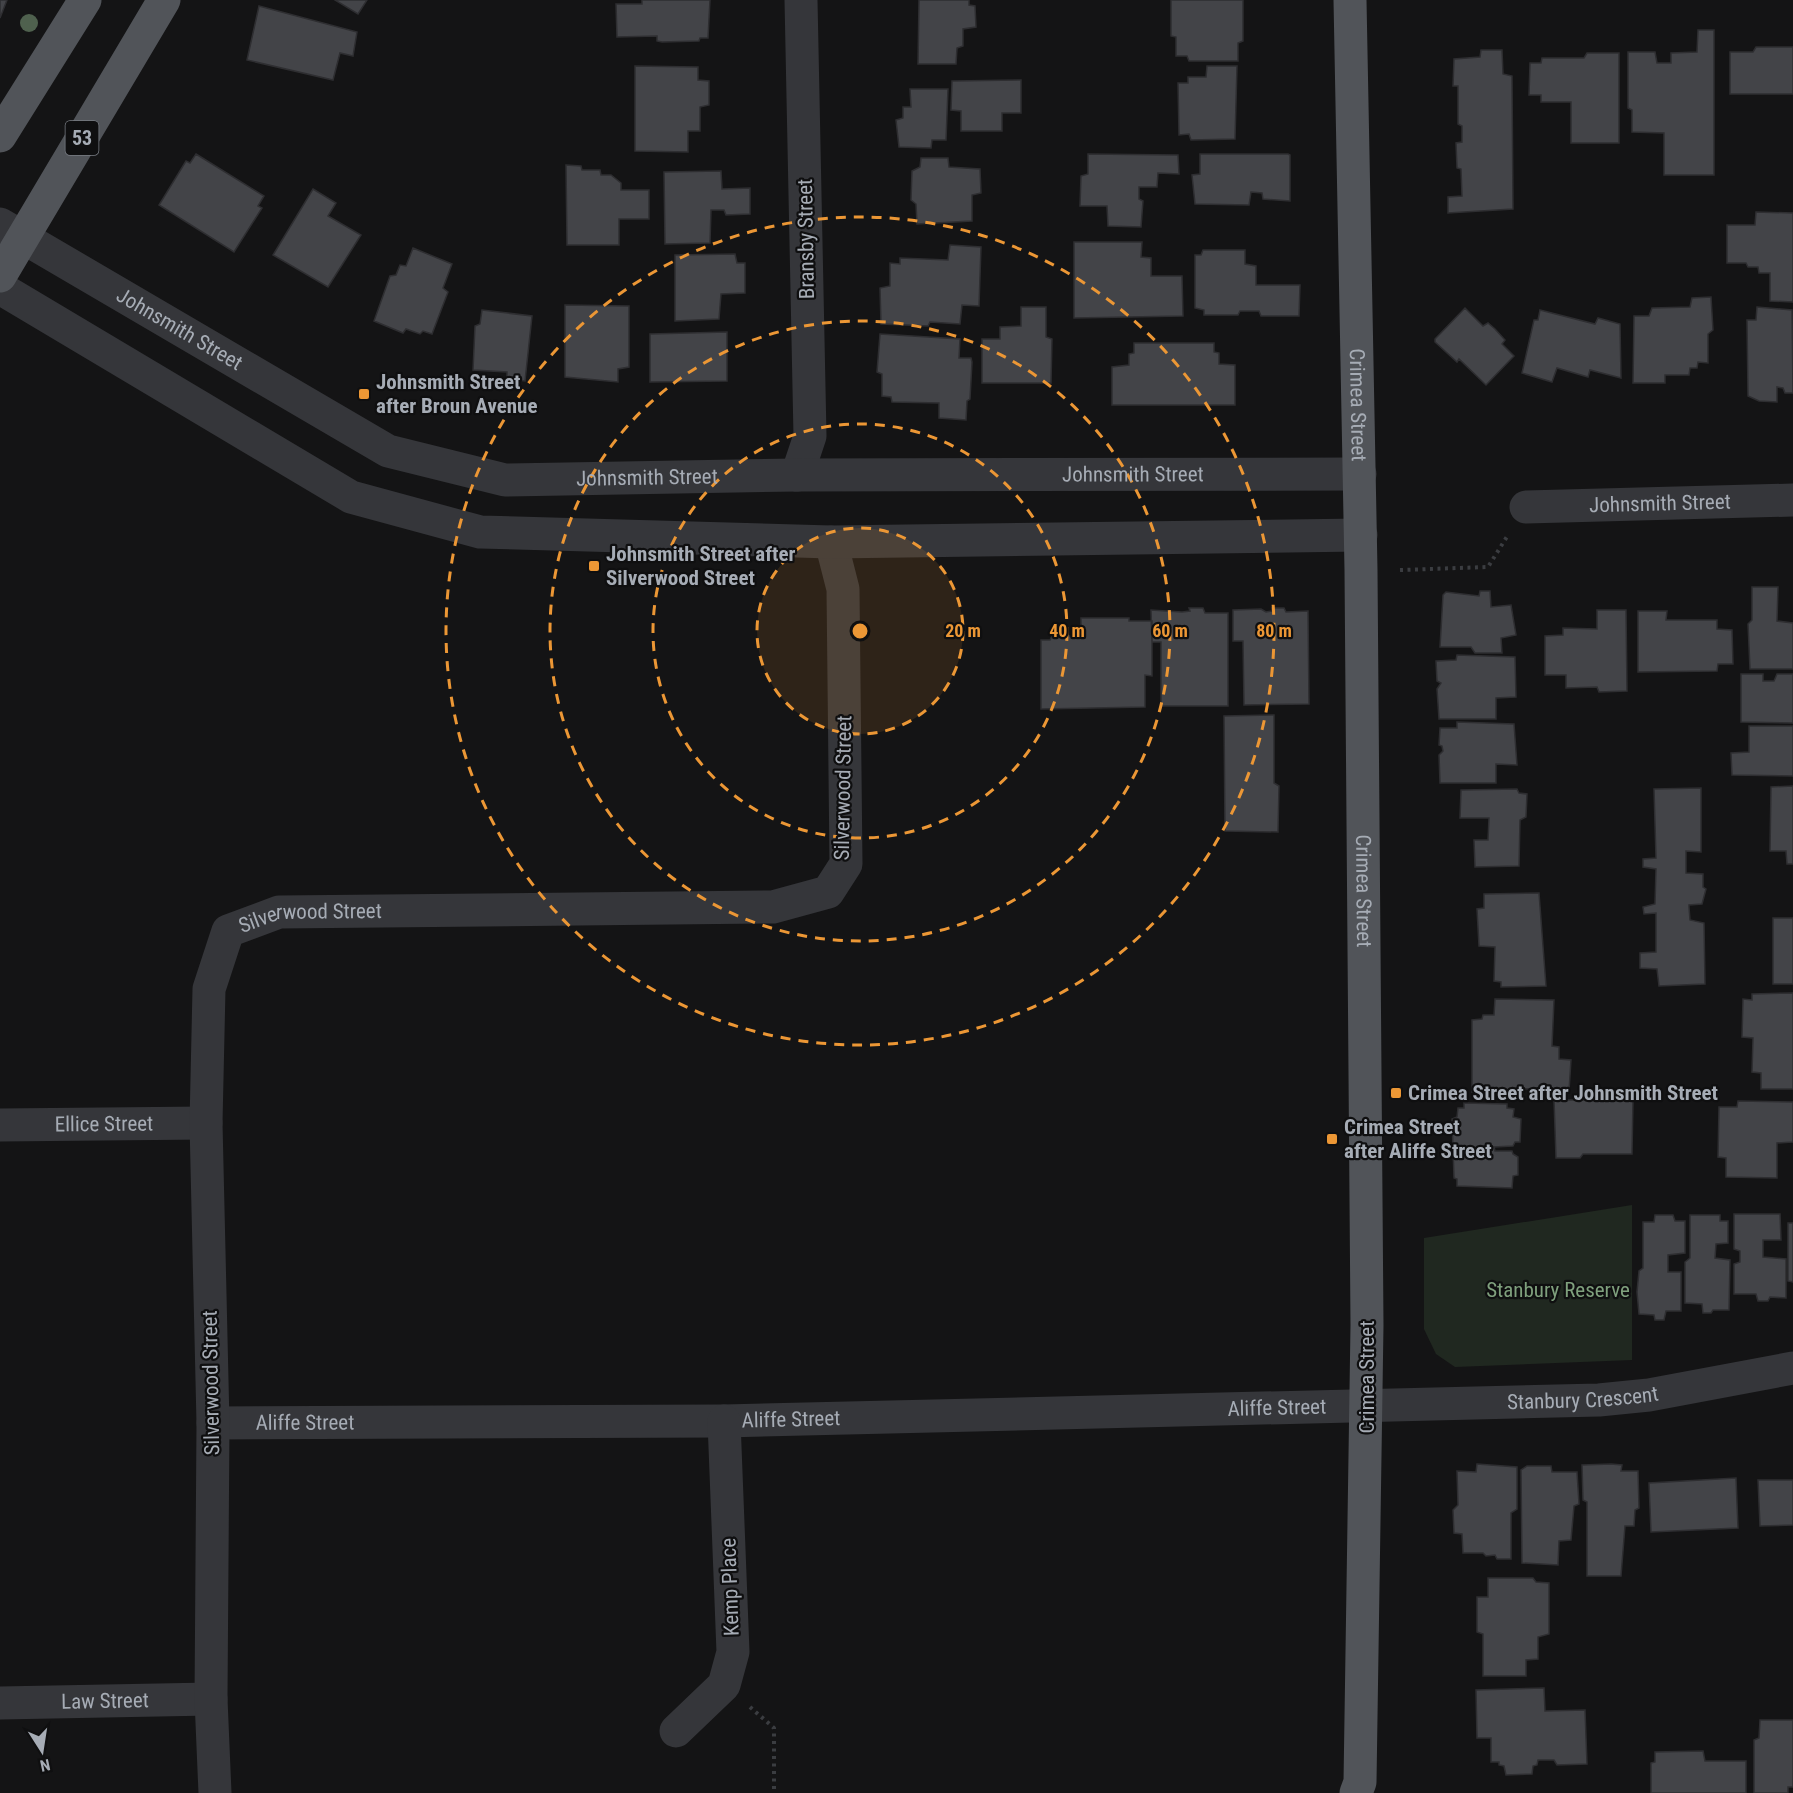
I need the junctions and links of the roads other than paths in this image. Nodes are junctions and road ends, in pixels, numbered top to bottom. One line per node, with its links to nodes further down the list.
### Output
1 (84, 0): 5 (main road)
2 (164, 0): 6 (main road, 53)
3 (801, 0): 10 (street, Bransby Street)
4 (1350, 0): 9 (main road, Crimea Street)
5 (0, 136)
6 (11, 232): 7 (main road, 53); 10 (street, Johnsmith Street)
7 (0, 276)
8 (0, 288): 14 (street)
9 (1360, 474): 10 (street, Johnsmith Street); 13 (main road, Crimea Street)
10 (797, 475)
11 (1793, 500): 12 (street, Johnsmith Street)
12 (1526, 507)
13 (1360, 535): 14 (street); 18 (main road, Crimea Street)
14 (831, 542): 15 (street, Silverwood Street)
15 (206, 1123): 16 (street, Ellice Street); 20 (street, Silverwood Street)
16 (0, 1125)
17 (1793, 1368): 18 (street, Stanbury Crescent)
18 (1368, 1405): 19 (street, Aliffe Street); 24 (main road, Crimea Street)
19 (723, 1421): 20 (street, Aliffe Street); 23 (street, Kemp Place)
20 (213, 1423): 21 (street, Silverwood Street)
21 (211, 1699): 22 (street, Law Street); 25 (street, Silverwood Street)
22 (0, 1703)
23 (676, 1731)
24 (1360, 1789)
25 (215, 1793)

